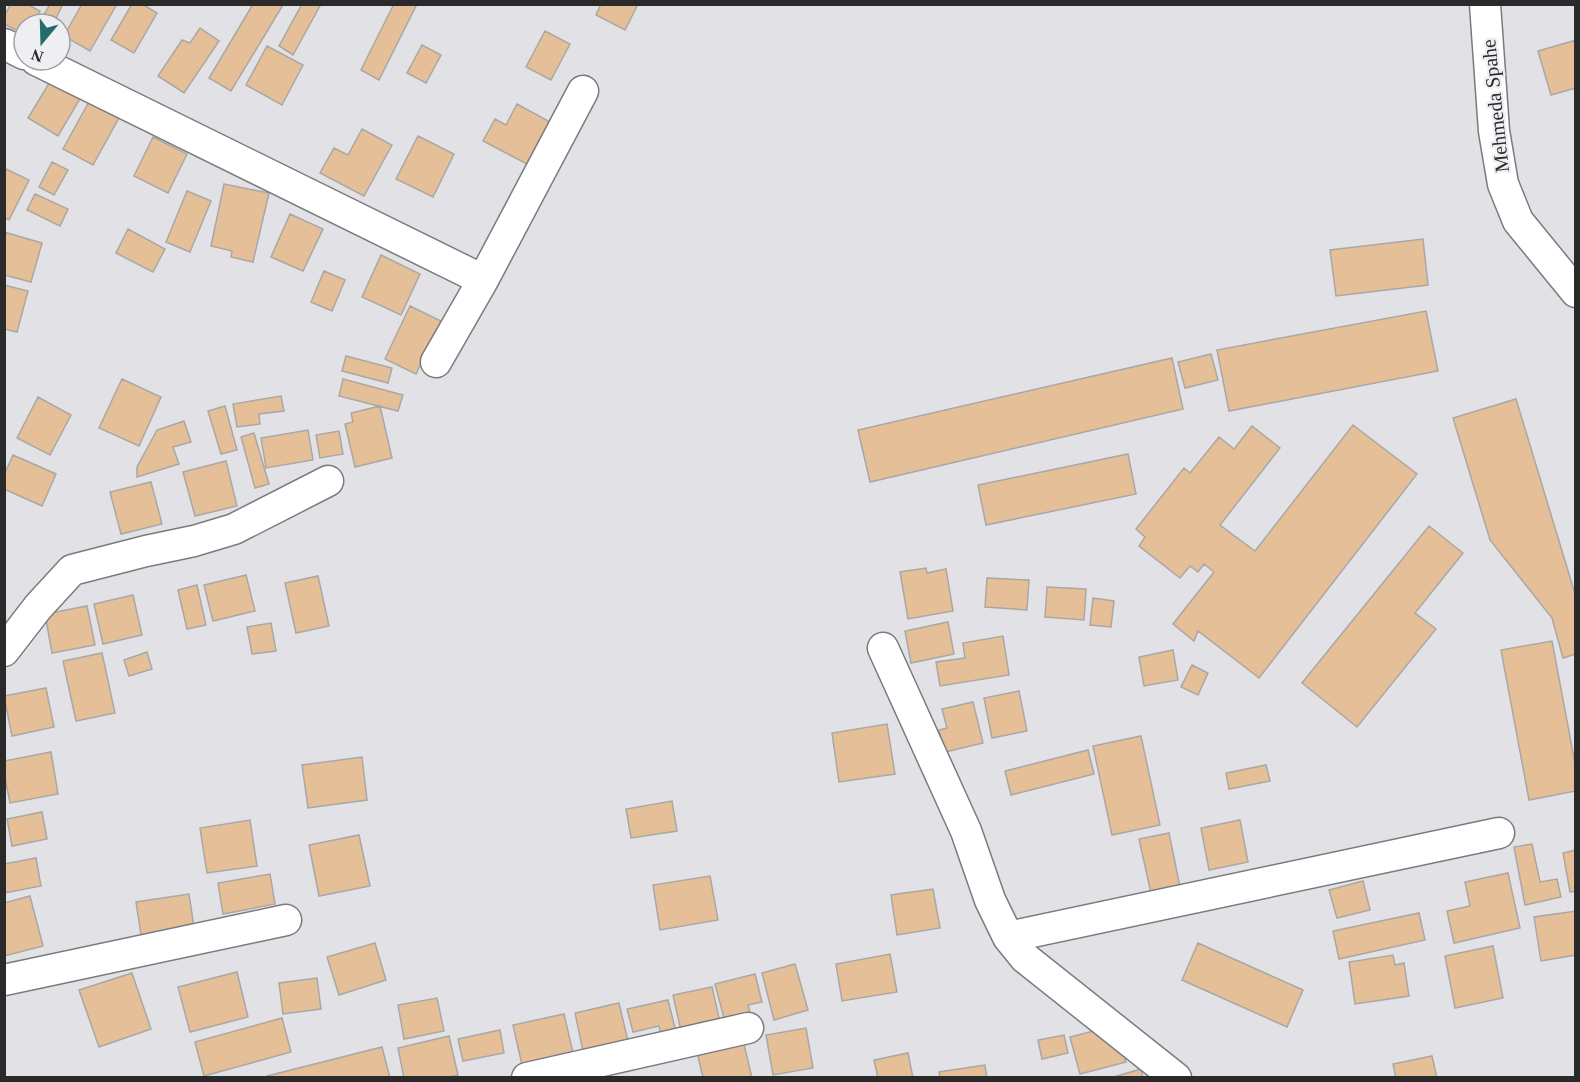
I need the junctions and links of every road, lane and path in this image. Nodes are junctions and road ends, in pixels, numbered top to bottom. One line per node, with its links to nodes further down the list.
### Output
1 (1485, 4): 5 (street, Mehmeda Spahe)
2 (60, 72): 4 (street)
3 (583, 91): 4 (street)
4 (483, 280): 6 (street)
5 (1575, 292)
6 (436, 362)
7 (328, 481): 9 (street)
8 (883, 648): 12 (street)
9 (4, 651)
10 (1499, 833): 12 (street)
11 (286, 920): 13 (street)
12 (1008, 937): 16 (street)
13 (4, 980)
14 (748, 1028): 15 (street)
15 (527, 1077)
16 (1176, 1077)

